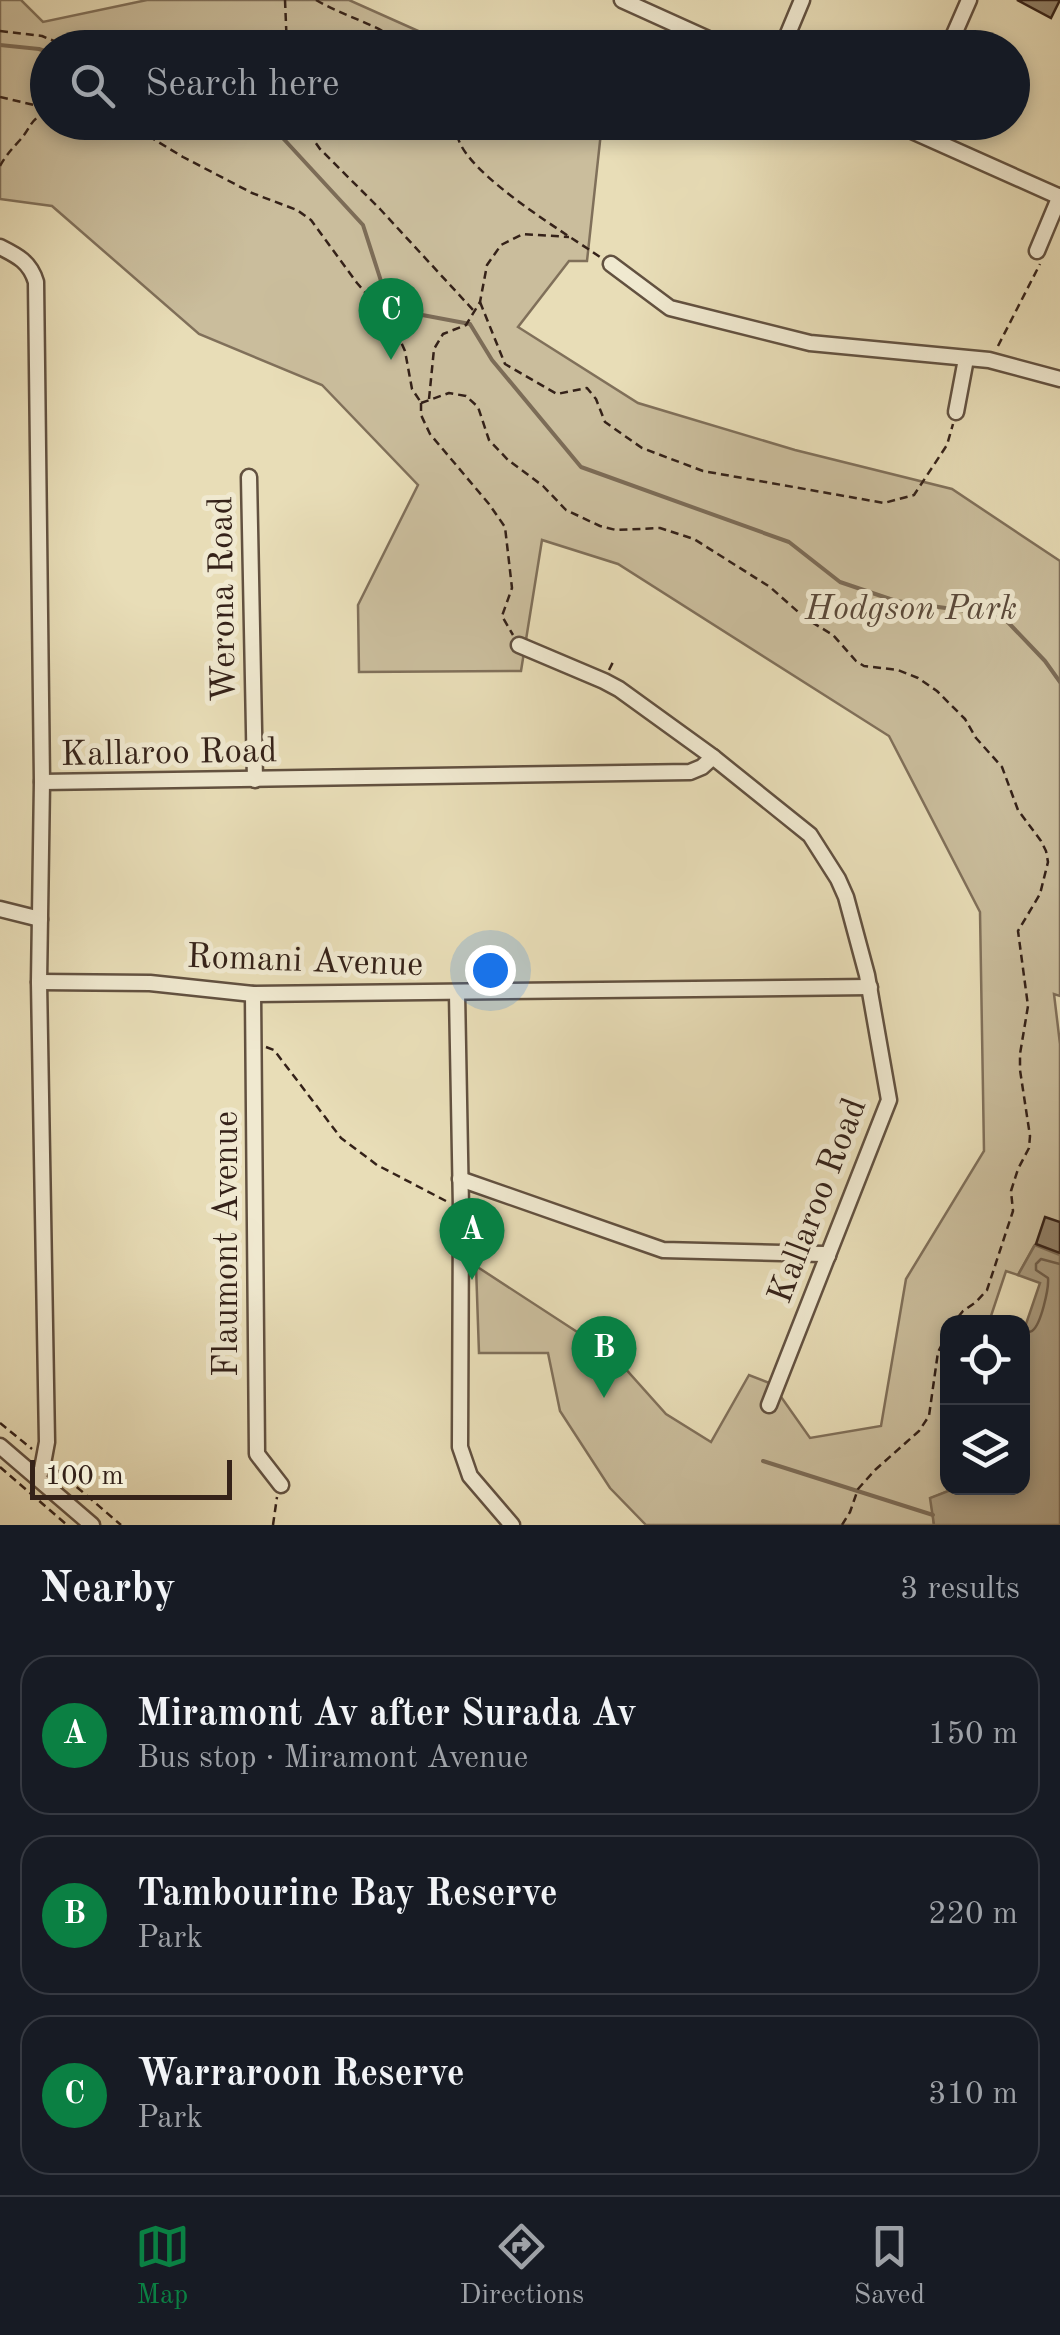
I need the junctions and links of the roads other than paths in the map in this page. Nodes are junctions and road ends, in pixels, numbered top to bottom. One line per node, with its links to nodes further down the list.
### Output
1 (802, 0): 5 (street)
2 (969, 0): 6 (street)
3 (630, 1): 4 (street)
4 (690, 30)
5 (790, 30)
6 (956, 30)
7 (941, 140): 8 (street)
8 (1060, 197): 10 (street)
9 (0, 247): 19 (street)
10 (1042, 251)
11 (610, 264): 12 (street)
12 (966, 358): 13 (street); 14 (street)
13 (1060, 379)
14 (956, 412)
15 (249, 477): 18 (street, Werona Road)
16 (519, 645): 17 (street)
17 (719, 762): 18 (street, Kallaroo Road); 23 (street, Kallaroo Road)
18 (254, 780): 19 (street, Kallaroo Road)
19 (42, 782): 21 (street)
20 (0, 909): 21 (street)
21 (40, 919): 22 (street)
22 (39, 982): 25 (street, Romani Avenue); 30 (street)
23 (870, 987): 24 (street, Romani Avenue); 27 (street, Kallaroo Road)
24 (457, 993): 25 (street, Romani Avenue); 26 (street)
25 (253, 994): 31 (street, Flaumont Avenue)
26 (460, 1179): 27 (street); 33 (street)
27 (828, 1256): 28 (street, Kallaroo Road)
28 (769, 1404)
29 (0, 1446): 30 (street)
30 (38, 1478): 32 (street)
31 (281, 1486)
32 (92, 1525)
33 (512, 1525)

